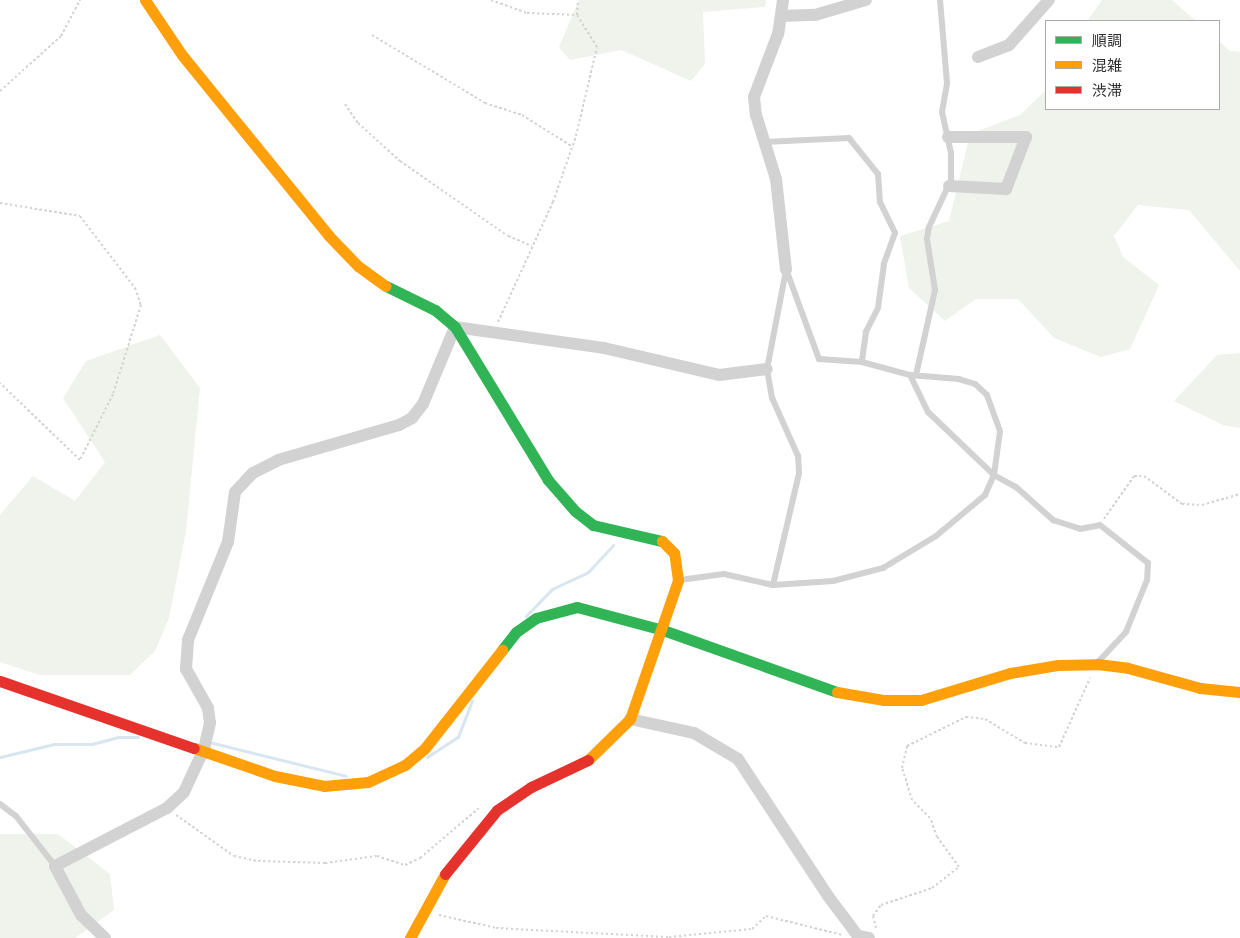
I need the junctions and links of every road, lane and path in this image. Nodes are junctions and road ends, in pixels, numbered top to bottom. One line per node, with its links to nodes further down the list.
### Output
1 (80, 0): 13 (path)
2 (145, 0): 22 (street)
3 (491, 0): 9 (path)
4 (578, 0): 9 (path)
5 (783, 0): 10 (street)
6 (866, 0): 10 (street)
7 (940, 0): 15 (lane)
8 (1049, 0): 12 (street)
9 (577, 15): 17 (path)
10 (781, 16): 16 (street)
11 (372, 35): 17 (path)
12 (978, 57)
13 (0, 91)
14 (345, 104): 20 (path)
15 (948, 137): 18 (lane); 18 (street)
16 (764, 142): 21 (street); 24 (lane)
17 (573, 147): 20 (path)
18 (949, 186): 26 (lane)
19 (0, 203): 27 (path)
20 (532, 246): 23 (path)
21 (786, 269): 24 (lane); 25 (lane)
22 (455, 327): 23 (street); 31 (street); 38 (street)
23 (491, 335): 25 (street)
24 (862, 362): 26 (lane)
25 (767, 369): 32 (lane)
26 (913, 375): 28 (lane); 28 (lane)
27 (0, 383)
28 (994, 475): 30 (lane); 32 (lane)
29 (1240, 494): 30 (path)
30 (1100, 525): 34 (lane)
31 (678, 580): 32 (lane); 33 (street)
32 (773, 585)
33 (663, 630): 34 (street); 37 (street); 38 (street)
34 (1097, 664): 36 (street); 44 (path)
35 (0, 681): 38 (street)
36 (1240, 692)
37 (630, 718): 43 (street); 44 (street)
38 (204, 749): 40 (street)
39 (0, 804): 42 (lane)
40 (167, 808): 41 (path); 42 (street)
41 (480, 808)
42 (55, 866): 45 (street)
43 (423, 911): 44 (path); 46 (street)
44 (868, 935)
45 (105, 938)
46 (410, 938)

